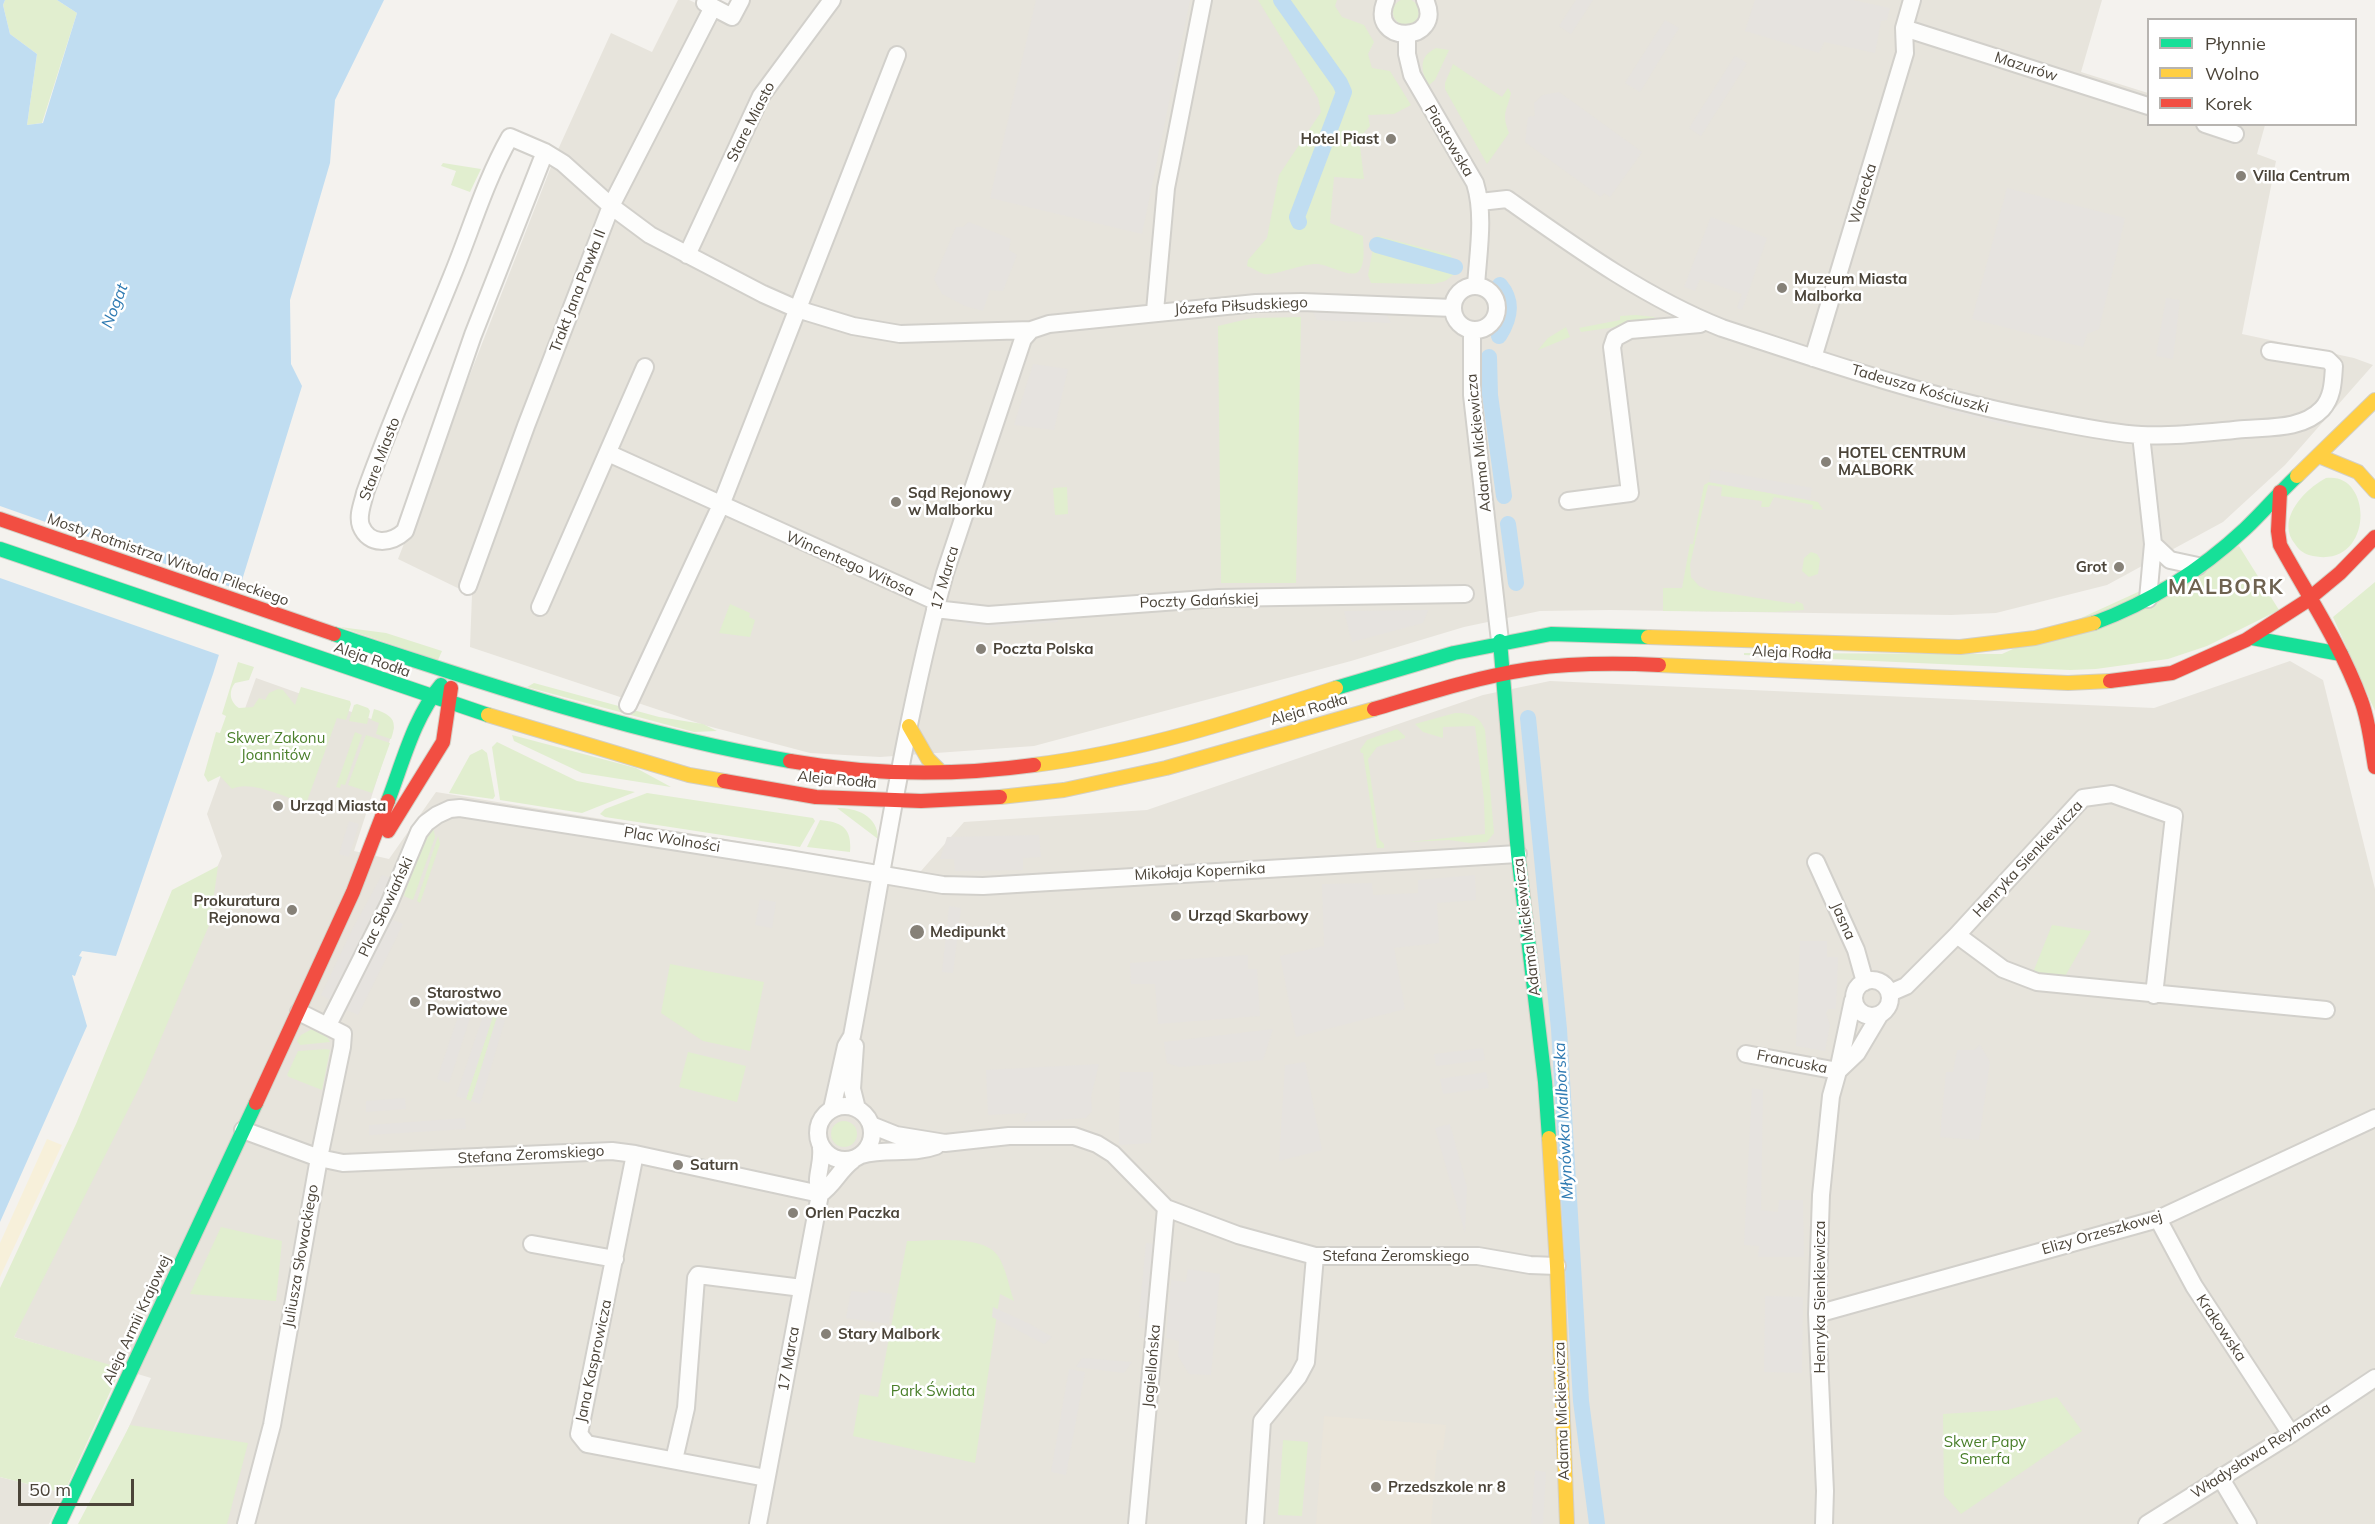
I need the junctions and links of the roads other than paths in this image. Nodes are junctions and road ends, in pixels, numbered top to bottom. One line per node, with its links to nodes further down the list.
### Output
1 (741, 0): 15 (street, Trakt Jana Pawła II)
2 (832, 0): 16 (street, Stare Miasto)
3 (1203, 0): 20 (street)
4 (1386, 0): 8 (street)
5 (1425, 0): 8 (street)
6 (1912, 0): 7 (street, Warecka)
7 (1904, 28): 10 (street, Mazurów); 25 (street, Warecka)
8 (1407, 35): 14 (street, Piastowska)
9 (897, 55): 19 (street)
10 (2147, 106)
11 (2211, 126): 12 (street)
12 (2235, 134)
13 (545, 152): 13 (street, Stare Miasto); 15 (street, Stare Miasto)
14 (1480, 202): 17 (street, Piastowska); 21 (street, Tadeusza Kościuszki)
15 (611, 206): 16 (street, Stare Miasto); 40 (street, Trakt Jana Pawła II)
16 (687, 255): 19 (street, Stare Miasto)
17 (1476, 286): 18 (street); 23 (street)
18 (1453, 308): 20 (street, Józefa Piłsudskiego); 23 (street)
19 (797, 309): 22 (street, Stare Miasto); 34 (street)
20 (1155, 311): 22 (street, Józefa Piłsudskiego)
21 (1705, 321): 25 (street, Tadeusza Kościuszki); 33 (street, Tadeusza Kościuszki)
22 (1031, 330): 44 (street, 17 Marca)
23 (1472, 330): 48 (street, Adama Mickiewicza)
24 (2270, 351): 28 (street, Tadeusza Kościuszki)
25 (1813, 358): 28 (street, Tadeusza Kościuszki)
26 (645, 367): 29 (street)
27 (2375, 400): 30 (main road, Aleja Rodła)
28 (2141, 435): 37 (street)
29 (608, 453): 34 (street); 45 (street)
30 (2319, 456): 31 (main road); 32 (main road, Aleja Rodła)
31 (2375, 491)
32 (2280, 492): 39 (main road, Aleja Rodła); 43 (main road)
33 (1568, 501)
34 (720, 505): 44 (street, Wincentego Witosa); 54 (street)
35 (0, 519): 46 (main road, Mosty Rotmistrza Witolda Pileckiego)
36 (2375, 537): 43 (main road, Aleja Rodła)
37 (2153, 544): 39 (street); 42 (street)
38 (0, 549): 52 (main road, Aleja Rodła)
39 (2198, 566): 42 (main road, Aleja Rodła)
40 (468, 586)
41 (1465, 594): 44 (street, Poczty Gdańskiej)
42 (2148, 599): 48 (main road, Aleja Rodła)
43 (2311, 600): 47 (main road, Aleja Rodła); 49 (main road)
44 (936, 605): 55 (street, 17 Marca)
45 (540, 607)
46 (326, 632): 50 (main road, Aleja Rodła)
47 (2252, 638): 49 (main road); 51 (main road, Aleja Rodła)
48 (1500, 641): 51 (main road, Adama Mickiewicza); 58 (main road, Aleja Rodła)
49 (2341, 654): 56 (main road)
50 (452, 672): 52 (main road); 53 (main road); 57 (main road, Aleja Rodła)
51 (1503, 674): 60 (main road, Aleja Rodła); 63 (main road, Adama Mickiewicza)
52 (431, 697): 53 (main road, Aleja Rodła); 66 (main road)
53 (451, 704): 59 (main road, Aleja Rodła); 66 (main road)
54 (628, 705)
55 (909, 726): 57 (street, 17 Marca); 58 (main road)
56 (2375, 767)
57 (900, 772): 58 (main road, Aleja Rodła); 59 (street, 17 Marca)
58 (941, 772)
59 (895, 801): 60 (main road, Aleja Rodła); 62 (street, 17 Marca)
60 (921, 801): 62 (street)
61 (460, 808): 65 (street, Plac Wolności); 75 (street, Plac Słowiański)
62 (889, 835): 65 (street, 17 Marca)
63 (1518, 854): 65 (street, Mikołaja Kopernika); 95 (main road, Adama Mickiewicza)
64 (1816, 862): 68 (street, Jasna)
65 (882, 876): 76 (street, 17 Marca)
66 (353, 892): 73 (main road)
67 (1957, 935): 69 (street, Henryka Sienkiewicza); 70 (street); 70 (street, Henryka Sienkiewicza)
68 (1864, 982): 69 (street); 71 (street)
69 (1890, 993): 74 (street)
70 (2154, 995): 72 (street)
71 (1854, 1000): 74 (street); 78 (street, Henryka Sienkiewicza)
72 (2325, 1010)
73 (299, 1012): 75 (street); 83 (main road)
74 (1879, 1016): 78 (street, Henryka Sienkiewicza)
75 (328, 1025): 88 (street, Juliusza Słowackiego)
76 (852, 1036): 79 (street, 17 Marca); 80 (street, 17 Marca)
77 (1746, 1054): 78 (street, Francuska)
78 (1838, 1071): 97 (street, Henryka Sienkiewicza)
79 (832, 1109): 80 (street); 85 (street)
80 (857, 1109): 82 (street)
81 (2375, 1119): 91 (street, Elizy Orzeszkowej)
82 (871, 1125): 84 (street, Stefana Żeromskiego); 87 (street)
83 (243, 1130): 88 (street, Stefana Żeromskiego); 103 (main road, Aleja Armii Krajowej)
84 (945, 1143): 87 (street, Stefana Żeromskiego); 90 (street, Stefana Żeromskiego)
85 (821, 1148): 87 (street); 89 (street, 17 Marca)
86 (635, 1154): 88 (street, Stefana Żeromskiego); 89 (street, Stefana Żeromskiego); 94 (street, Jana Kasprowicza)
87 (857, 1157): 89 (street)
88 (319, 1158): 104 (street, Juliusza Słowackiego)
89 (820, 1194): 96 (street, 17 Marca)
90 (1166, 1208): 93 (street, Stefana Żeromskiego); 106 (street, Jagiellońska)
91 (2158, 1219): 97 (street, Elizy Orzeszkowej); 99 (street, Krakowska)
92 (532, 1244): 94 (street)
93 (1315, 1256): 95 (street, Stefana Żeromskiego); 107 (street)
94 (615, 1259): 100 (street, Jana Kasprowicza)
95 (1557, 1266): 108 (main road, Adama Mickiewicza)
96 (802, 1288): 100 (street); 102 (street, 17 Marca)
97 (1817, 1314): 109 (street, Henryka Sienkiewicza)
98 (2375, 1378): 99 (street, Władysława Reymonta)
99 (2291, 1434): 101 (street, Władysława Reymonta)
100 (675, 1460): 102 (street, Jana Kasprowicza)
101 (2220, 1477): 110 (street, Władysława Reymonta); 111 (street)
102 (766, 1478): 105 (street, 17 Marca)
103 (60, 1524)
104 (246, 1524)
105 (758, 1524)
106 (1137, 1524)
107 (1255, 1524)
108 (1567, 1524)
109 (1824, 1524)
110 (2147, 1524)
111 (2248, 1524)

